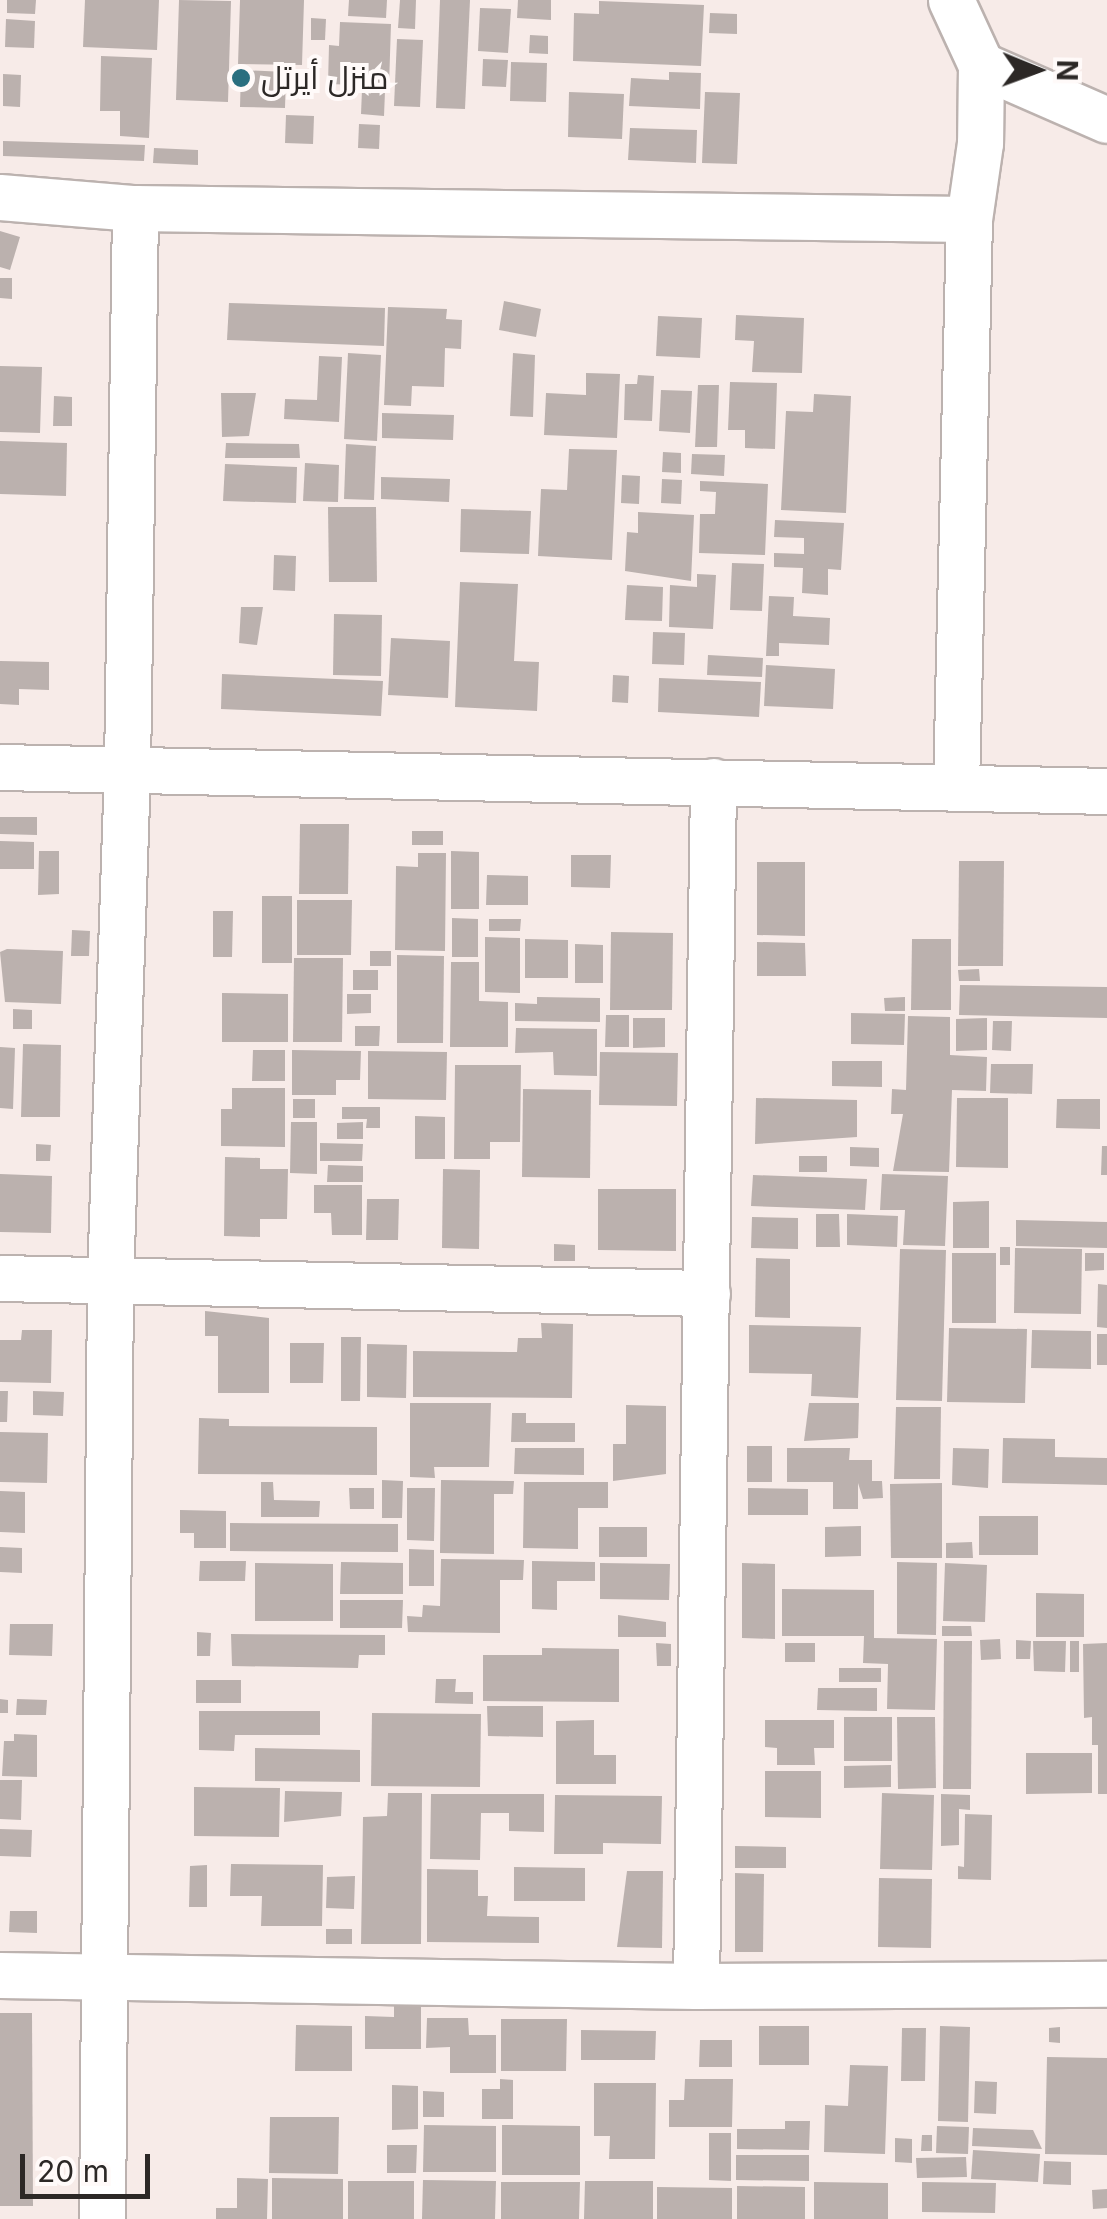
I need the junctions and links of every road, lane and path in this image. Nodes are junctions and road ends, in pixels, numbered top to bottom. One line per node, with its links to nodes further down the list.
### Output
1 (950, 0): 2 (street)
2 (981, 65): 3 (street); 6 (street)
3 (1107, 120)
4 (0, 197): 5 (street)
5 (135, 208): 6 (street); 8 (street)
6 (969, 219): 10 (street)
7 (0, 767): 8 (street)
8 (128, 768): 9 (street); 13 (street)
9 (713, 781): 10 (street); 14 (street)
10 (956, 787): 11 (street)
11 (1107, 791)
12 (0, 1278): 13 (street)
13 (110, 1280): 14 (street); 16 (street)
14 (707, 1293): 18 (street)
15 (0, 1975): 16 (street)
16 (101, 1979): 18 (street); 19 (street)
17 (1107, 1984): 18 (street)
18 (696, 1986)
19 (102, 2219)

